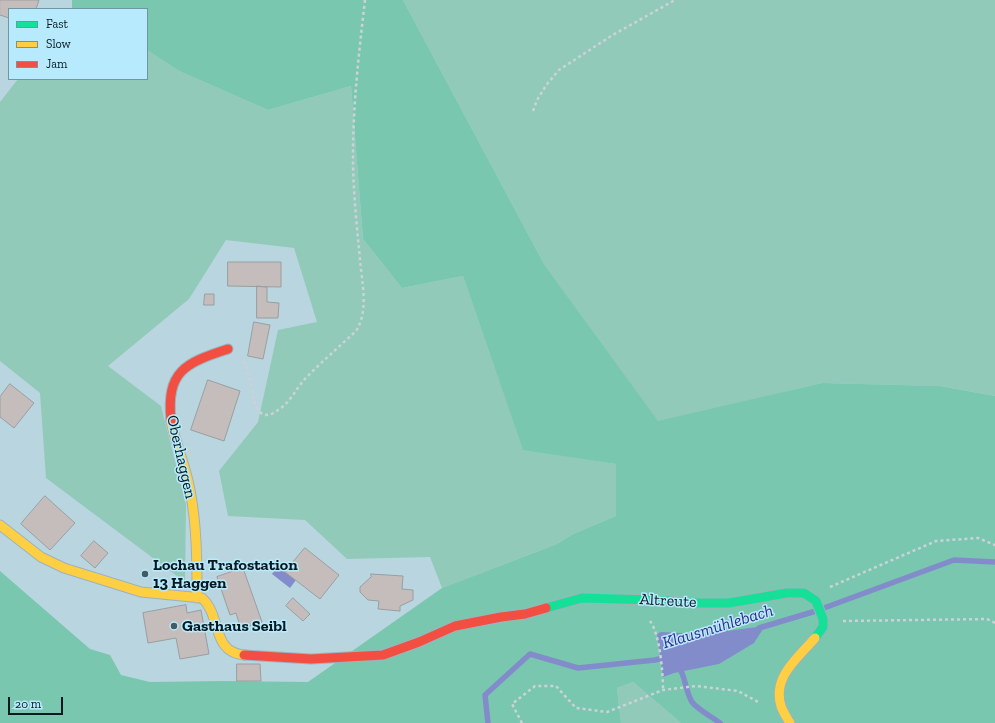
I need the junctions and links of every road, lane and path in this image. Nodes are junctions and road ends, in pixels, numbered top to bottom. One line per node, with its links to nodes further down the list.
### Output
1 (365, 0): 4 (path)
2 (675, 0): 3 (path)
3 (533, 111)
4 (228, 349): 7 (street, Oberhaggen)
5 (0, 525): 7 (street)
6 (995, 545): 8 (path)
7 (198, 598): 8 (street, Altreute)
8 (813, 598): 10 (street)
9 (651, 621): 12 (path)
10 (823, 623): 11 (path); 13 (street)
11 (995, 623)
12 (663, 690): 13 (path); 14 (path)
13 (788, 720)
14 (522, 723)

